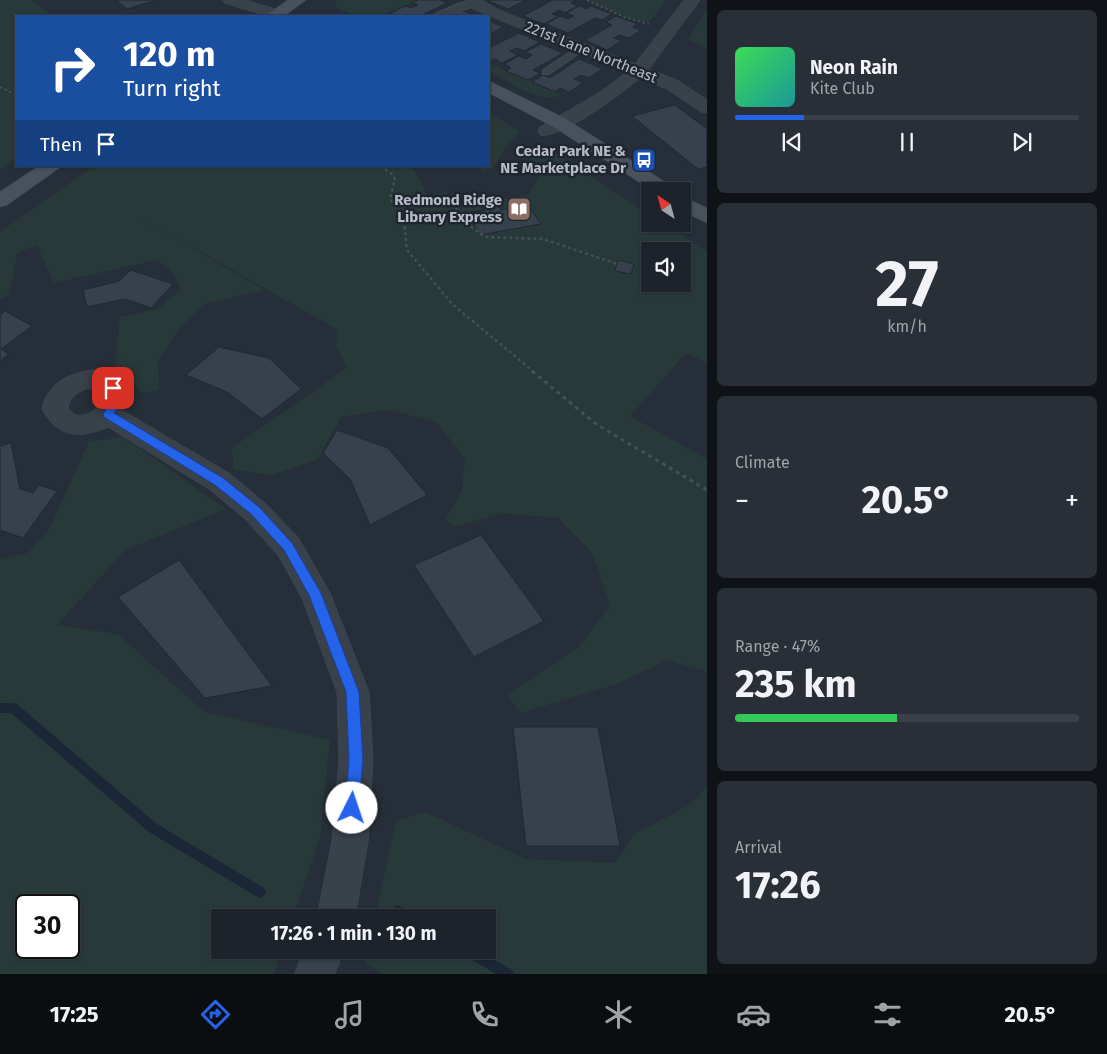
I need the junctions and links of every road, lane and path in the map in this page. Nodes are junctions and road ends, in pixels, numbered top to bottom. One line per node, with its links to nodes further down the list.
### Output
1 (230, 0): 6 (street)
2 (298, 0): 7 (street)
3 (587, 0): 9 (path)
4 (692, 0): 12 (street)
5 (475, 1): 8 (lane); 10 (street, 221st Lane Northeast)
6 (273, 15)
7 (277, 15)
8 (438, 15)
9 (653, 25)
10 (582, 49): 11 (lane); 12 (street, 221st Lane Northeast)
11 (546, 72)
12 (637, 72): 17 (street, 221st Lane Northeast); 18 (street)
13 (0, 86): 15 (path)
14 (490, 87): 18 (street)
15 (15, 94)
16 (490, 100): 18 (street)
17 (707, 108)
18 (554, 127): 21 (street); 22 (street)
19 (51, 167): 23 (street)
20 (382, 167): 31 (path)
21 (650, 182)
22 (641, 190)
23 (0, 201)
24 (691, 207): 26 (street)
25 (456, 208): 29 (path)
26 (707, 217)
27 (691, 223): 28 (street)
28 (707, 232)
29 (617, 264)
30 (108, 414): 32 (street)
31 (707, 490)
32 (338, 909)
33 (321, 959): 34 (street)
34 (315, 974)

